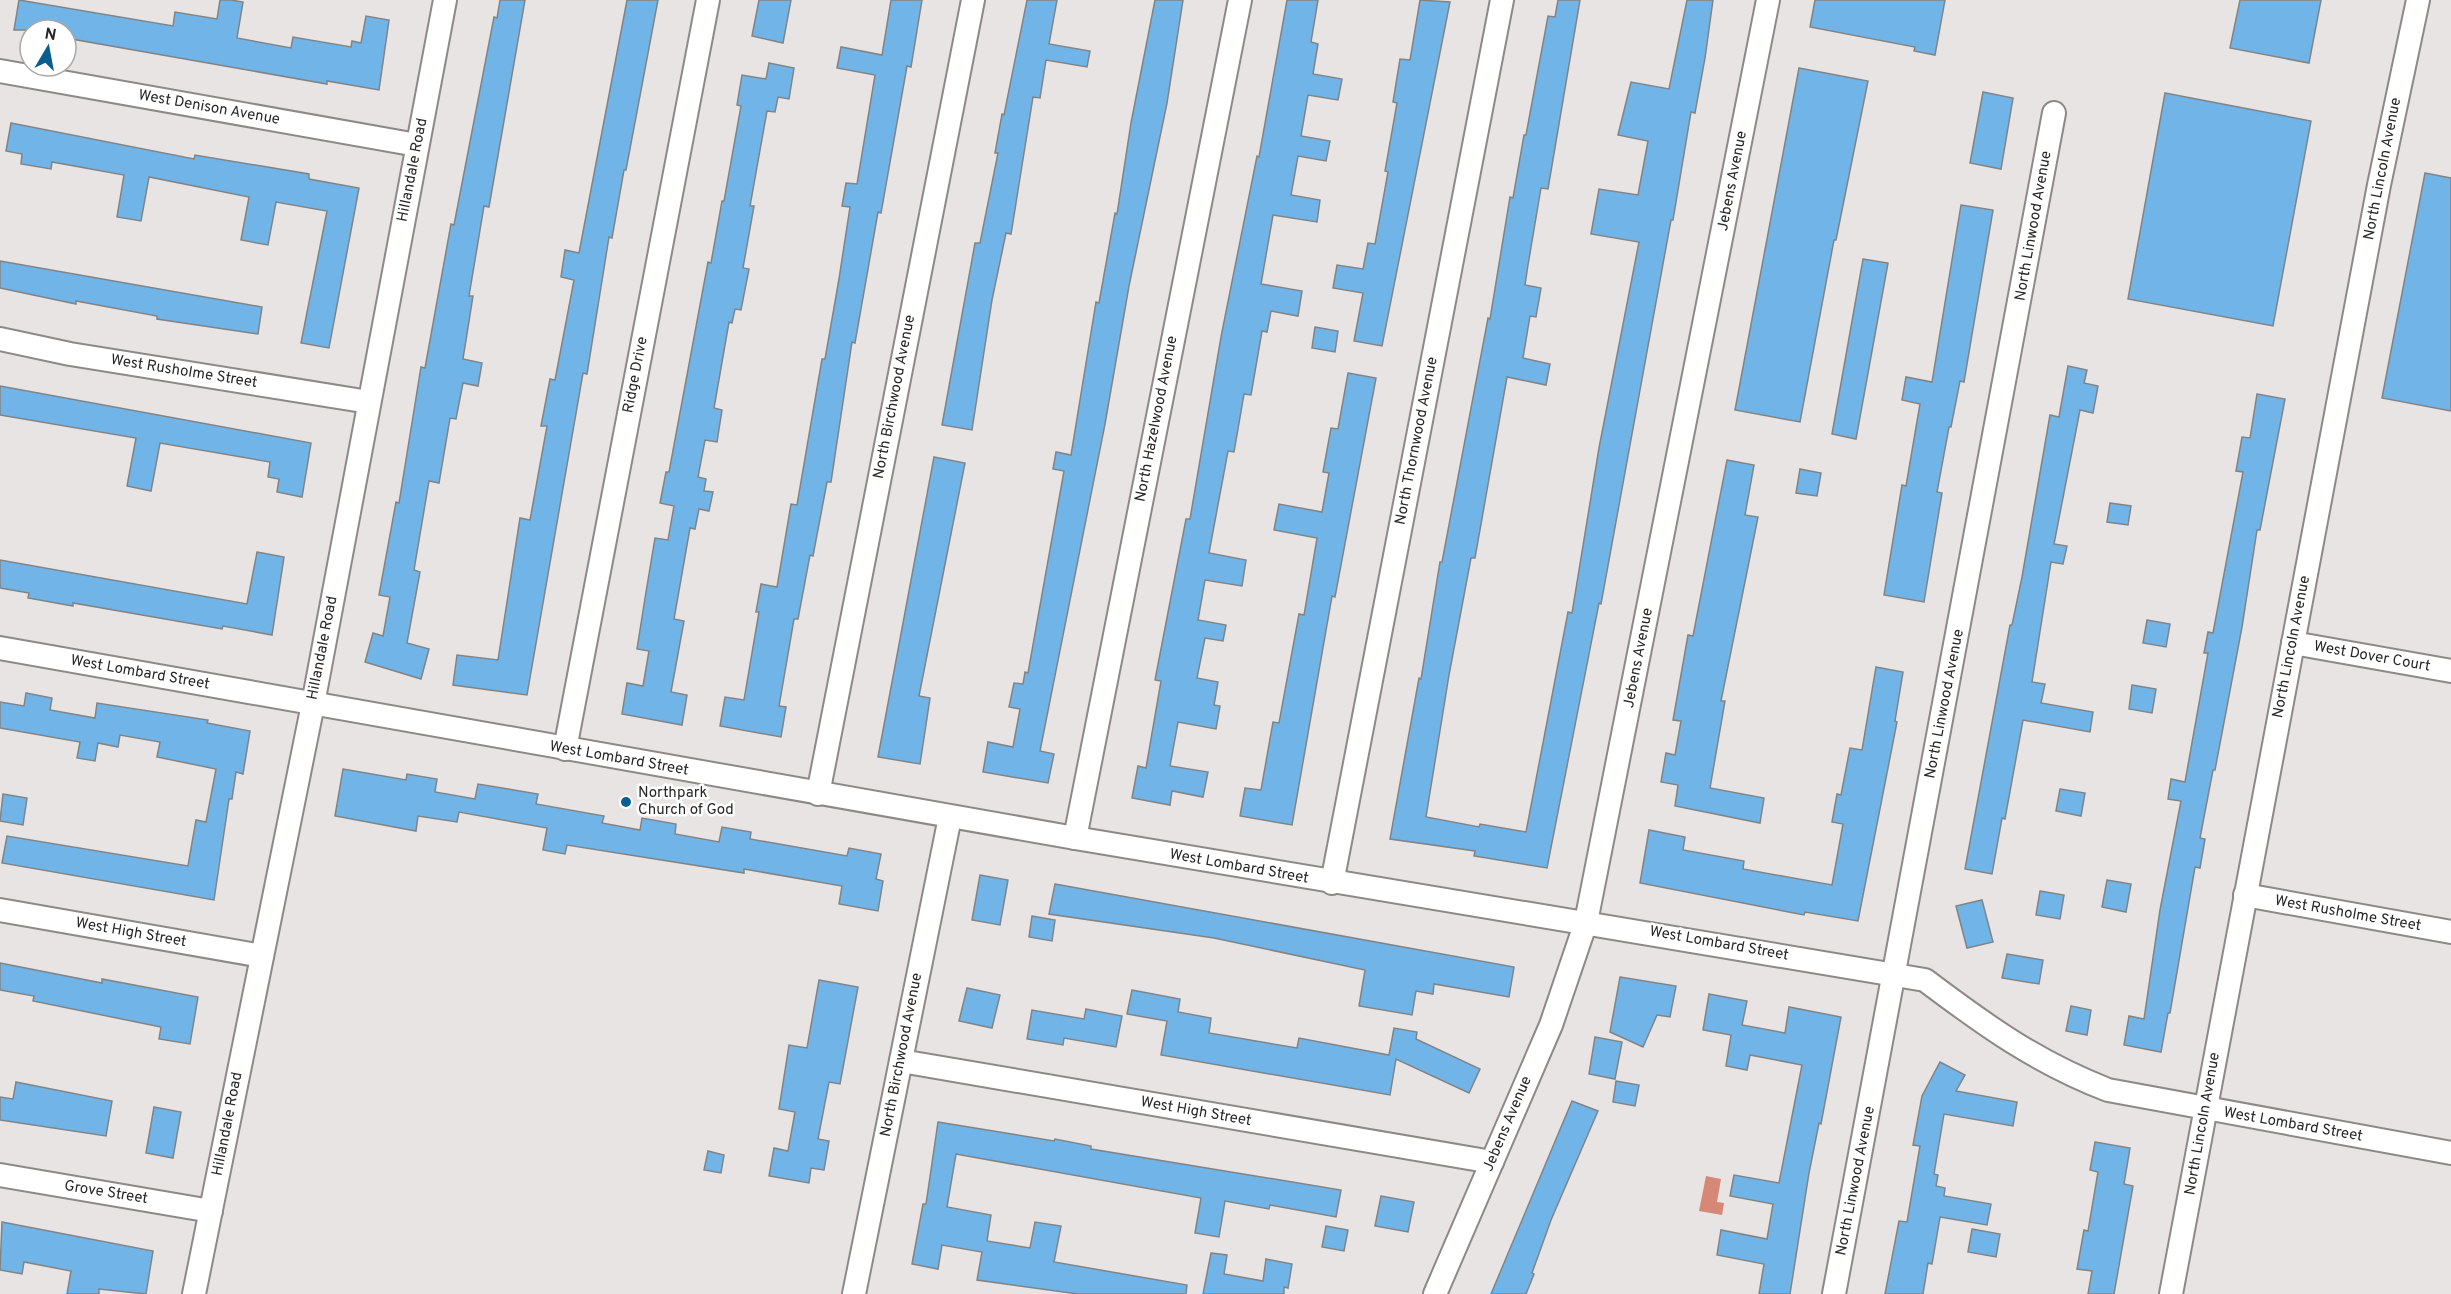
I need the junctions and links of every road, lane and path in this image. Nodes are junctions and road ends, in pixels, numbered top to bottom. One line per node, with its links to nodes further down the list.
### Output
1 (445, 0): 10 (street, Hillandale Road)
2 (708, 0): 17 (street, Ridge Drive)
3 (973, 0): 18 (street, North Birchwood Avenue)
4 (1240, 0): 20 (street, North Hazelwood Avenue)
5 (1502, 0): 21 (street, North Thornwood Avenue)
6 (1768, 0): 24 (street, Jebens Avenue)
7 (2418, 0): 13 (street, North Lincoln Avenue)
8 (0, 71): 10 (street, West Denison Avenue)
9 (2054, 113): 27 (street, North Linwood Avenue)
10 (417, 145): 12 (street, Hillandale Road)
11 (0, 339): 12 (street, West Rusholme Street)
12 (369, 402): 16 (street, Hillandale Road)
13 (2293, 643): 15 (street, West Dover Court); 22 (street, North Lincoln Avenue)
14 (0, 648): 16 (street, West Lombard Street)
15 (2451, 671)
16 (313, 705): 17 (street, West Lombard Street); 26 (street, Hillandale Road)
17 (565, 749): 18 (street, West Lombard Street)
18 (818, 794): 19 (street, West Lombard Street)
19 (950, 817): 20 (street, West Lombard Street); 28 (street, North Birchwood Avenue)
20 (1075, 838): 21 (street, West Lombard Street)
21 (1332, 883): 24 (street, West Lombard Street)
22 (2245, 895): 25 (street, West Rusholme Street); 29 (street, North Lincoln Avenue)
23 (0, 910): 26 (street, West High Street)
24 (1586, 922): 27 (street, West Lombard Street); 31 (street, Jebens Avenue)
25 (2451, 932)
26 (262, 956): 33 (street, Hillandale Road)
27 (1894, 974): 29 (street, West Lombard Street); 37 (street, North Linwood Avenue)
28 (901, 1061): 31 (street, West High Street); 35 (street, North Birchwood Avenue)
29 (2207, 1110): 30 (street, West Lombard Street); 38 (street, North Lincoln Avenue)
30 (2451, 1153)
31 (1492, 1162): 36 (street, Jebens Avenue)
32 (0, 1175): 33 (street, Grove Street)
33 (211, 1210): 34 (street, Hillandale Road)
34 (194, 1294)
35 (854, 1294)
36 (1435, 1294)
37 (1834, 1294)
38 (2171, 1294)

